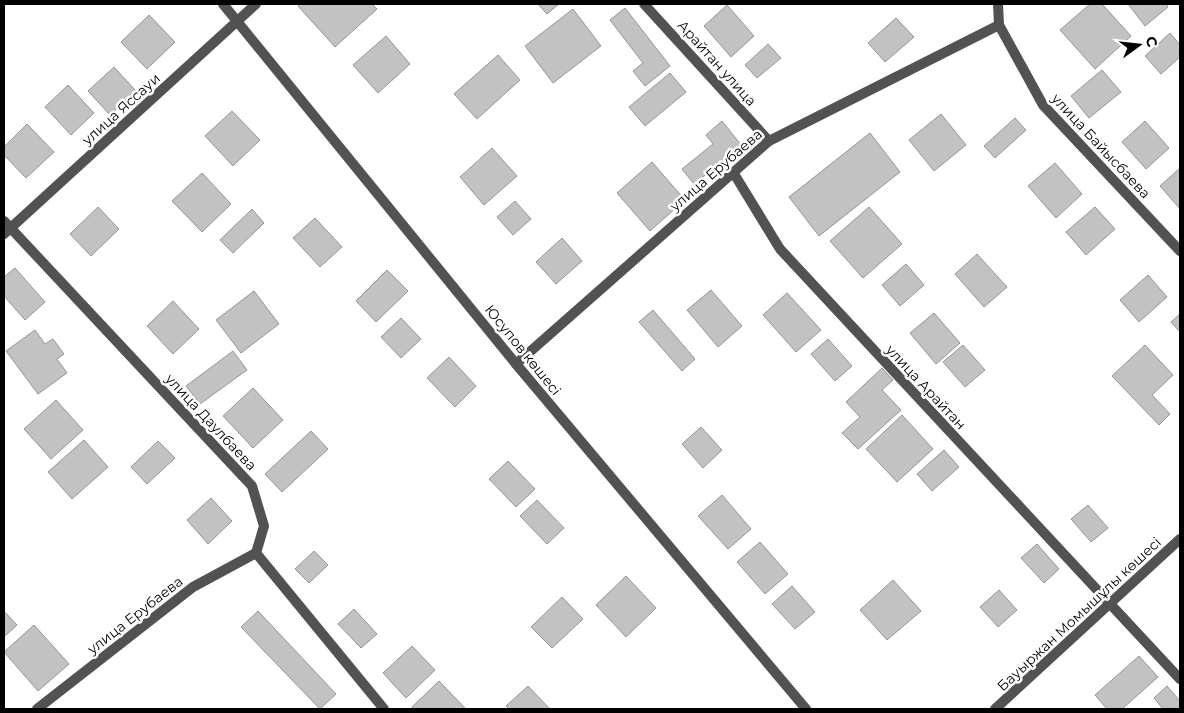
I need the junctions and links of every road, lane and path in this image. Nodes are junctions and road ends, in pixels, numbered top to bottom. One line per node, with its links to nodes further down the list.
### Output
1 (223, 4): 5 (street, Юсупов көшесі)
2 (256, 4): 5 (street, улица Яссауи)
3 (644, 4): 7 (street, Арайтан улица)
4 (998, 4): 6 (street)
5 (238, 20): 9 (street, улица Яссауи); 11 (street, Юсупов көшесі)
6 (999, 25): 7 (street, улица Ерубаева); 10 (street, улица Байысбаева)
7 (769, 141): 8 (street, улица Ерубаева)
8 (733, 172): 11 (street, улица Ерубаева); 14 (street, улица Арайтан)
9 (6, 227): 13 (street, улица Даулбаева)
10 (1180, 251)
11 (516, 364): 18 (street, Юсупов көшесі)
12 (1180, 539): 14 (street, Бауыржан Момышұлы көшесі)
13 (256, 553): 16 (street, улица Ерубаева); 17 (street)
14 (1112, 607): 15 (street, улица Арайтан); 19 (street, Бауыржан Момышұлы көшесі)
15 (1180, 679)
16 (37, 709)
17 (384, 709)
18 (806, 709)
19 (996, 709)

